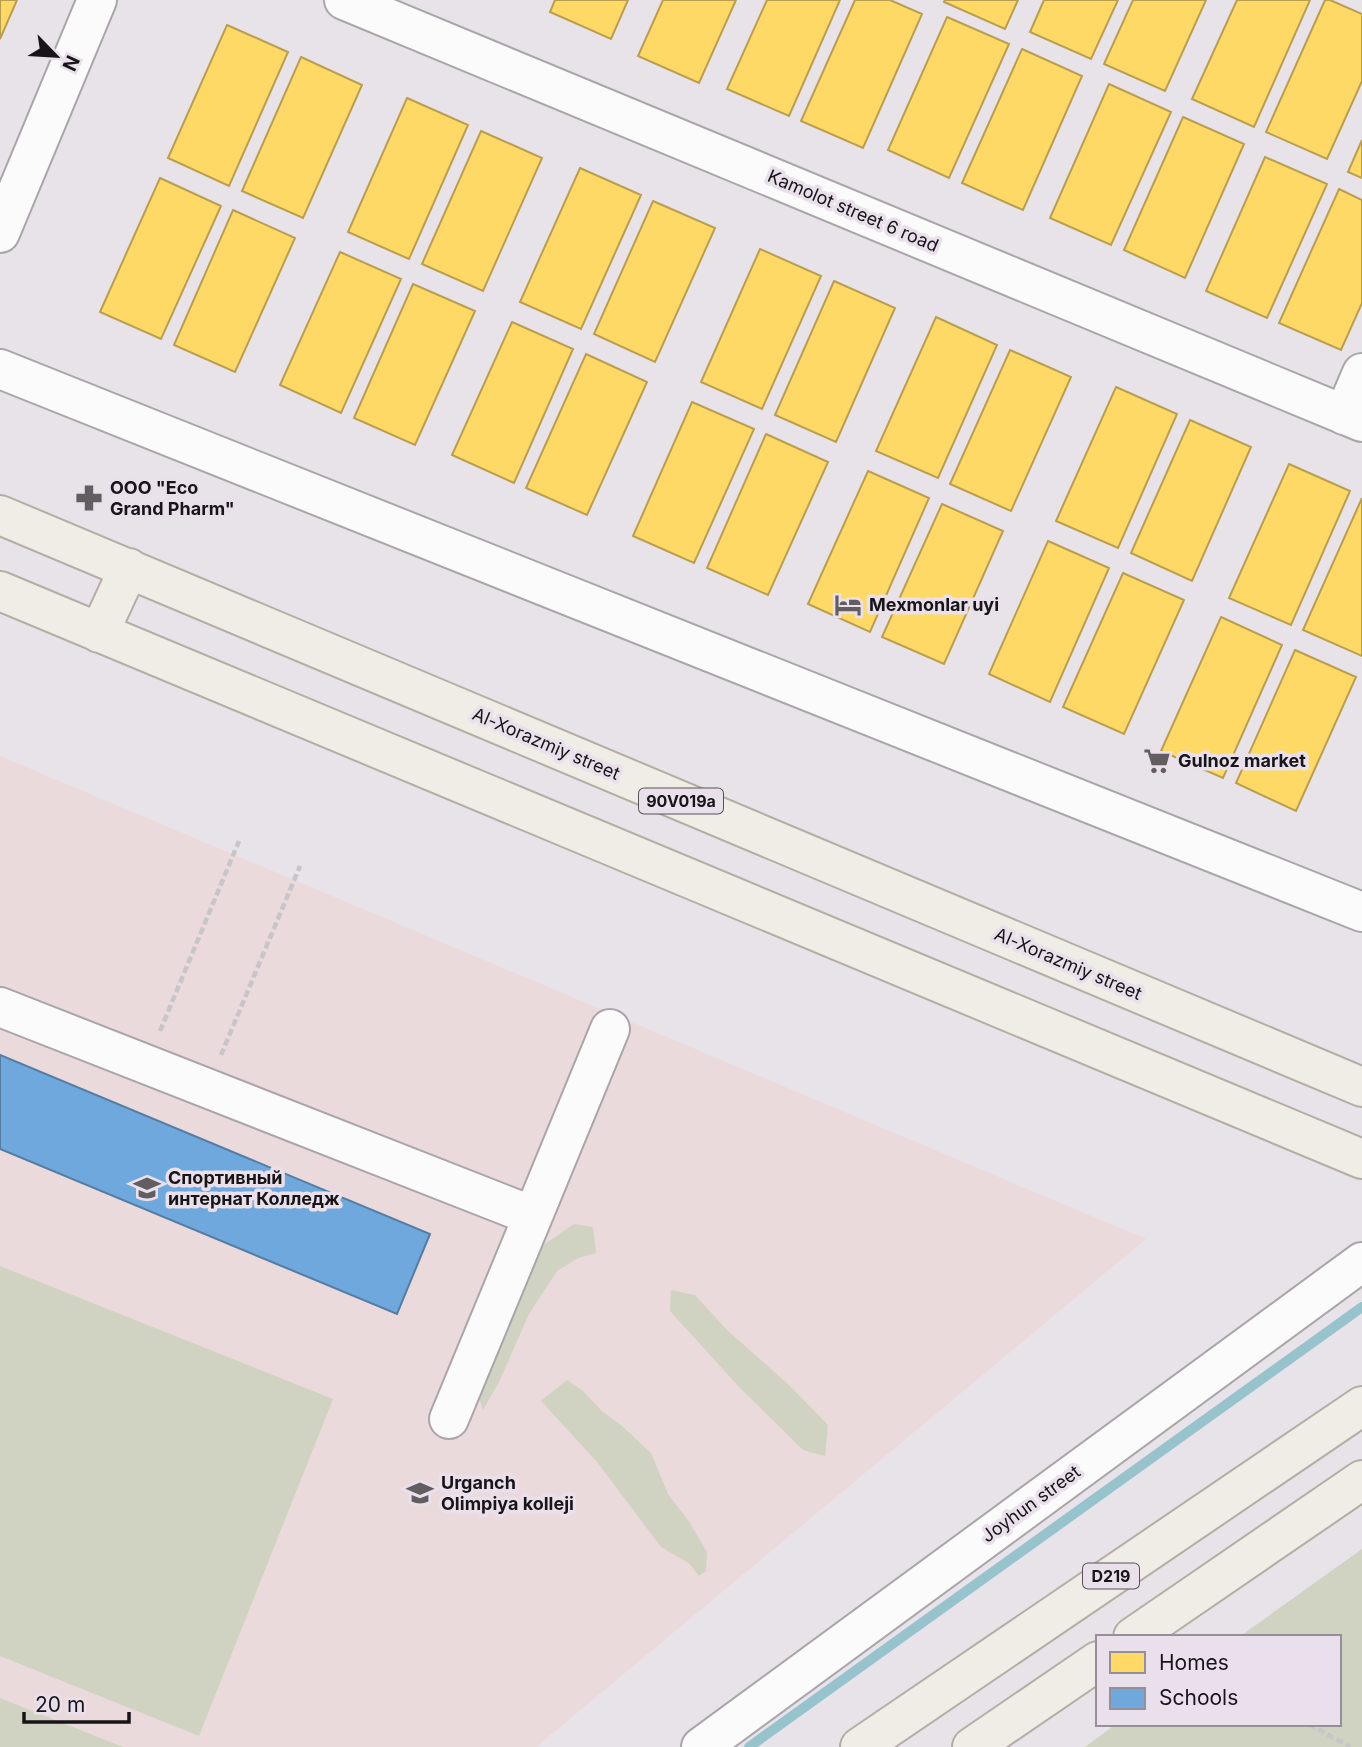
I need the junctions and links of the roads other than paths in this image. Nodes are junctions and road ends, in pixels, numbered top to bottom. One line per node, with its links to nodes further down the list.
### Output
1 (97, 0): 3 (street)
2 (344, 0): 6 (street, Kamolot street 6 road)
3 (0, 233)
4 (0, 369): 11 (street)
5 (1362, 373): 6 (street)
6 (1353, 418)
7 (0, 515): 8 (main road, Al-Xorazmiy street / 90V019a)
8 (129, 568): 10 (main road); 14 (main road, Al-Xorazmiy street / 90V019a)
9 (0, 591): 10 (main road)
10 (99, 633): 15 (main road)
11 (1362, 912)
12 (0, 1007): 16 (street)
13 (610, 1029): 16 (street)
14 (1362, 1087)
15 (1362, 1160)
16 (533, 1216): 19 (street)
17 (1362, 1262): 23 (street, Joyhun street)
18 (1362, 1406): 24 (main road, D219)
19 (449, 1419)
20 (1362, 1480): 21 (main road)
21 (1136, 1635)
22 (1096, 1662): 25 (main road)
23 (701, 1747)
24 (860, 1747)
25 (972, 1747)

